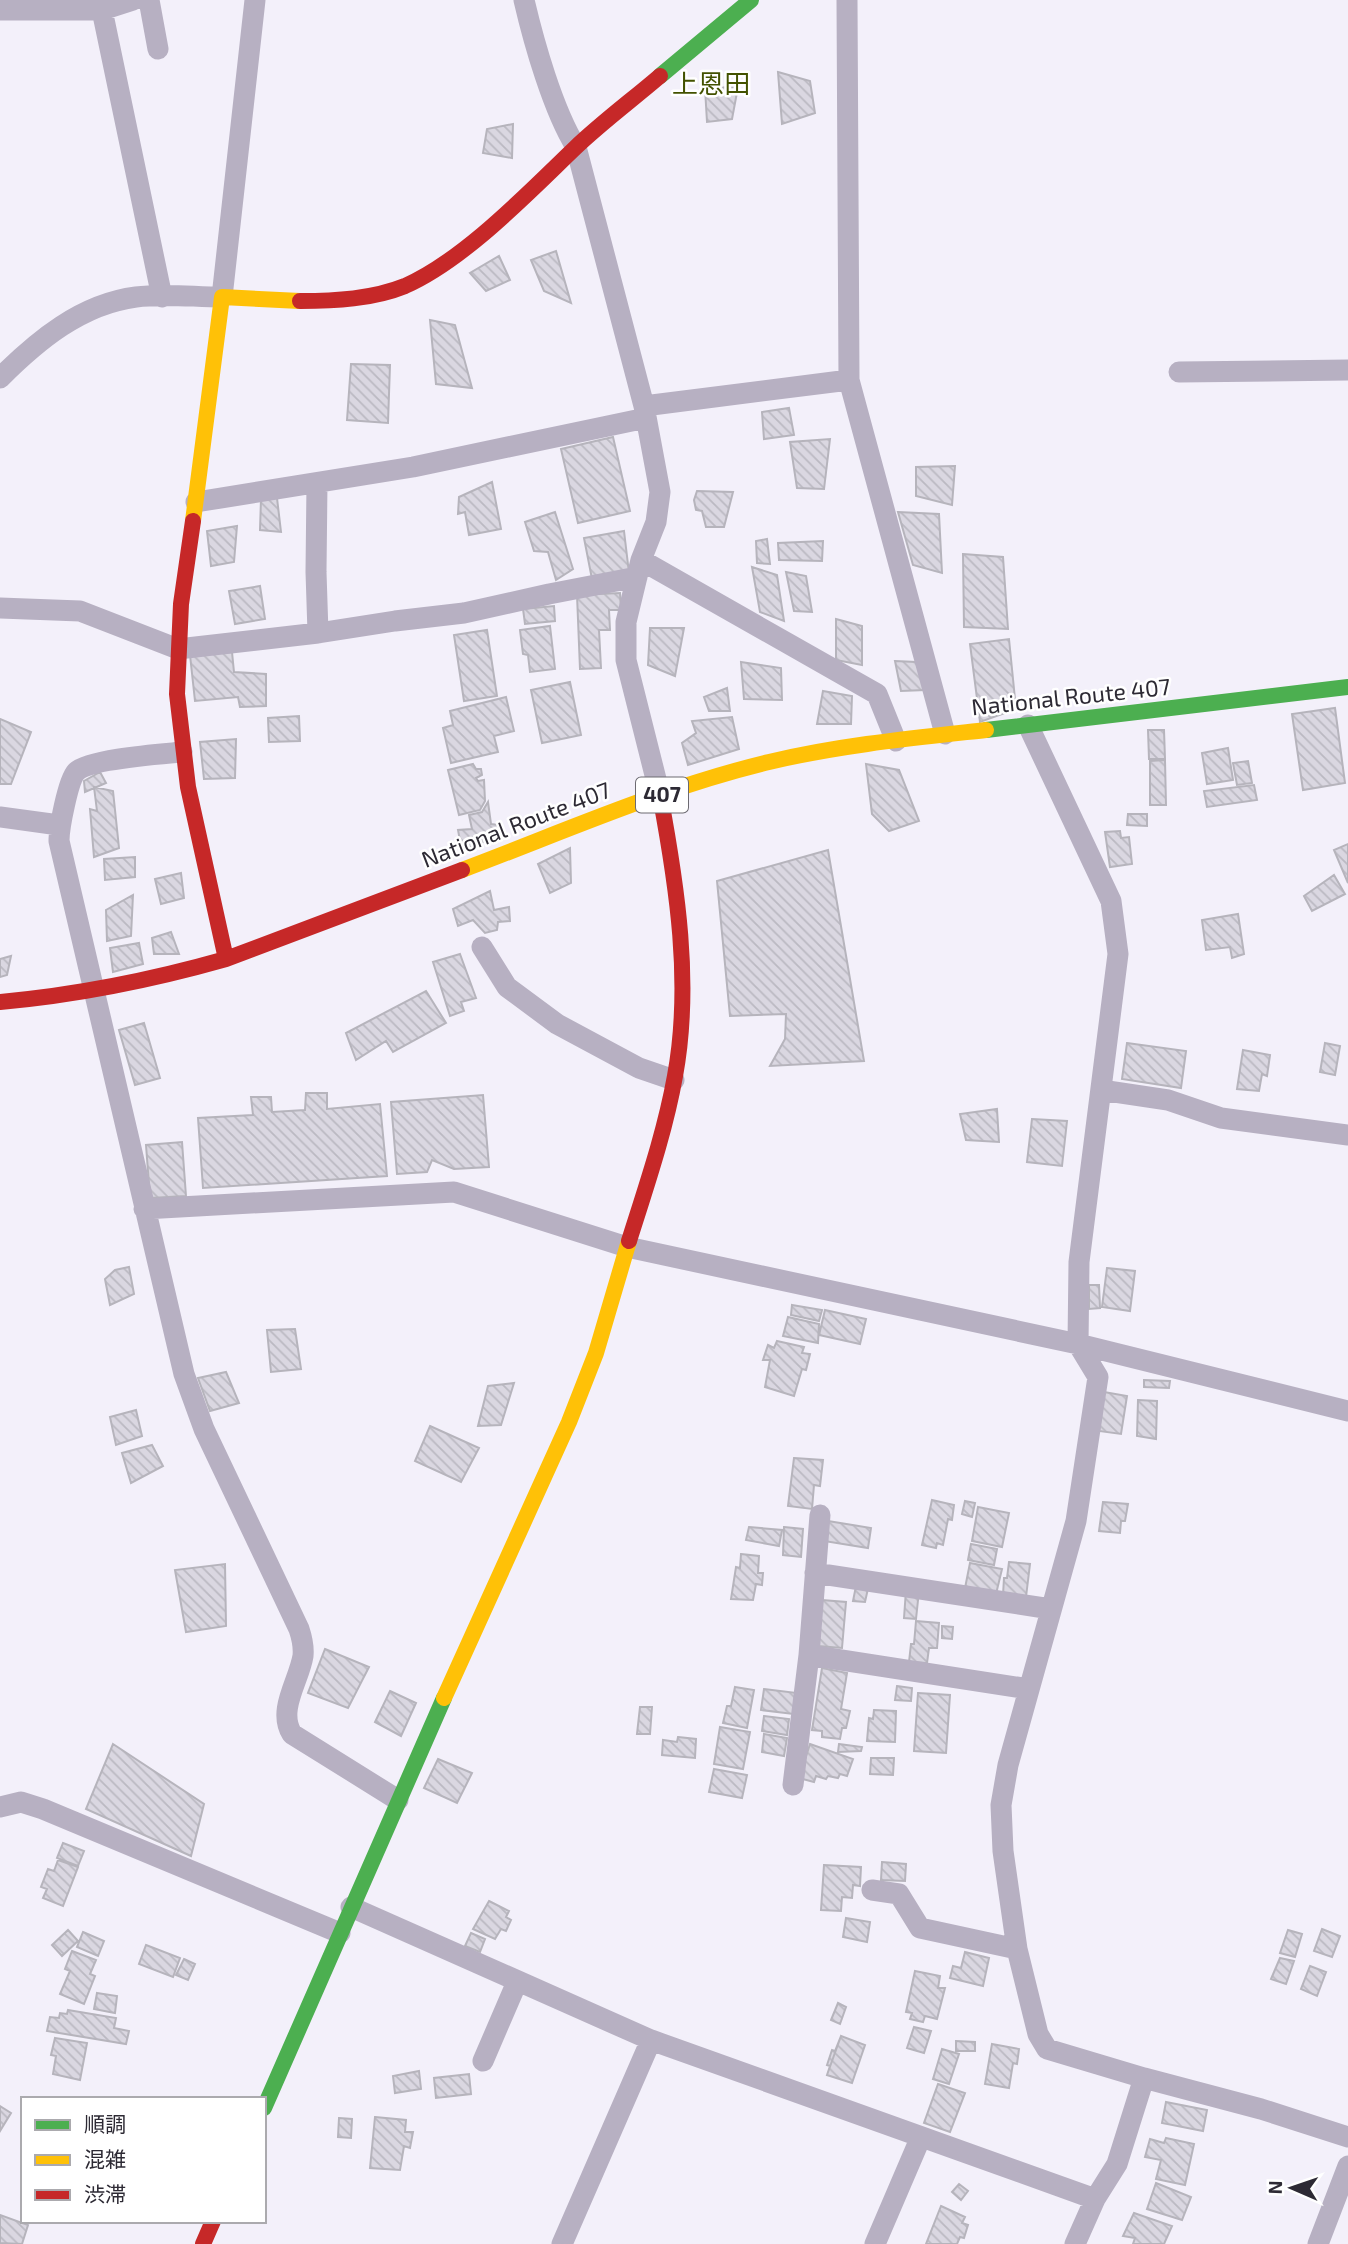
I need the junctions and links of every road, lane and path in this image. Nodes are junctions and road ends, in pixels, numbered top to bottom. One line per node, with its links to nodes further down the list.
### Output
1 (133, 0): 8 (street)
2 (149, 0): 9 (street)
3 (254, 0): 12 (street)
4 (524, 0): 10 (street)
5 (751, 0): 10 (main road)
6 (847, 0): 16 (street)
7 (0, 10): 8 (street)
8 (102, 10): 11 (street)
9 (158, 49)
10 (576, 147): 12 (main road); 17 (street)
11 (162, 297): 12 (street); 15 (street)
12 (222, 297): 19 (main road)
13 (1348, 370): 14 (street)
14 (1179, 372)
15 (0, 378)
16 (849, 380): 17 (street); 26 (street)
17 (645, 412): 18 (street); 20 (street)
18 (317, 483): 19 (street); 22 (street)
19 (196, 502): 23 (main road)
20 (639, 569): 22 (street); 27 (street); 29 (street)
21 (0, 608): 23 (street)
22 (318, 633): 23 (street)
23 (178, 649): 28 (main road)
24 (1348, 687): 25 (main road, National Route 407 / 407)
25 (1028, 725): 26 (main road, National Route 407 / 407); 37 (street)
26 (945, 734): 27 (main road, National Route 407 / 407)
27 (896, 741): 29 (main road, National Route 407 / 407)
28 (182, 752): 31 (street); 33 (main road)
29 (660, 795): 33 (main road, National Route 407 / 407); 36 (main road)
30 (0, 817): 31 (street)
31 (60, 825): 34 (street)
32 (482, 947): 36 (street)
33 (226, 958): 34 (main road, National Route 407 / 407)
34 (94, 990): 35 (main road, National Route 407 / 407); 39 (street)
35 (0, 1002)
36 (674, 1080): 40 (main road)
37 (1101, 1090): 38 (street); 41 (street)
38 (1348, 1135)
39 (144, 1209): 40 (street); 49 (street)
40 (627, 1247): 41 (street); 49 (main road)
41 (1078, 1344): 42 (street); 45 (street)
42 (1348, 1411)
43 (820, 1515): 44 (street)
44 (815, 1573): 45 (street); 46 (street)
45 (1051, 1609): 47 (street)
46 (809, 1655): 47 (street); 48 (street)
47 (1029, 1689): 54 (street)
48 (793, 1785)
49 (398, 1800): 52 (main road)
50 (0, 1807): 53 (street)
51 (872, 1890): 54 (street)
52 (351, 1907): 53 (main road); 55 (street)
53 (340, 1933): 59 (main road)
54 (1017, 1949): 58 (street)
55 (517, 1982): 56 (street); 57 (street)
56 (651, 2040): 61 (street); 66 (street)
57 (483, 2061)
58 (1144, 2078): 60 (street); 63 (street)
59 (266, 2103)
60 (1348, 2137)
61 (920, 2139): 63 (street); 67 (street)
62 (1348, 2166): 69 (street)
63 (1095, 2199): 68 (street)
64 (212, 2223): 65 (main road)
65 (203, 2244)
66 (562, 2244)
67 (875, 2244)
68 (1075, 2244)
69 (1318, 2244)

